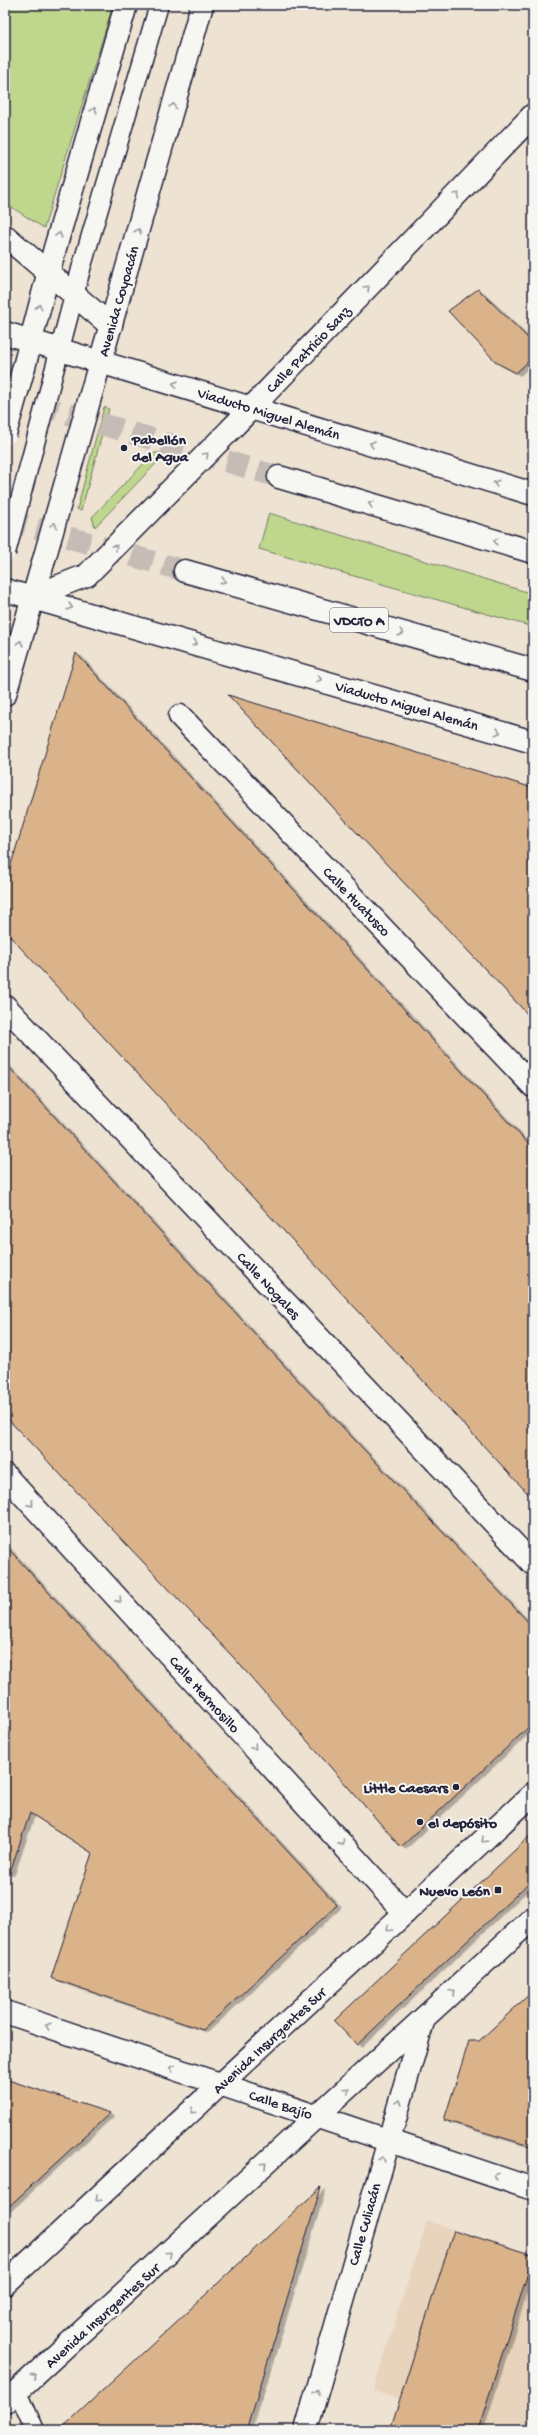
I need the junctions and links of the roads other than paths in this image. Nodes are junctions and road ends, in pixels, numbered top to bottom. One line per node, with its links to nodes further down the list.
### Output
1 (126, 5): 6 (main road, one-way to 1)
2 (159, 5): 7 (lane)
3 (202, 5): 8 (main road, Avenida Coyoacán, one-way to 3)
4 (533, 115): 13 (main road, Calle Patricio Sanz, one-way to 4)
5 (5, 236): 6 (main road)
6 (48, 272): 7 (main road); 10 (main road, one-way to 6)
7 (74, 294): 8 (main road); 11 (lane)
8 (111, 326): 12 (main road, Avenida Coyoacán)
9 (5, 333): 10 (main road, Viaducto Miguel Alemán)
10 (31, 341): 11 (main road, Viaducto Miguel Alemán); 14 (main road, bridge)
11 (60, 350): 12 (main road, Viaducto Miguel Alemán); 18 (lane, bridge)
12 (100, 363): 13 (main road, Viaducto Miguel Alemán, one-way to 12); 21 (main road, Avenida Coyoacán, one-way to 12, bridge)
13 (252, 407): 16 (main road, Viaducto Miguel Alemán, one-way to 13); 21 (main road, Calle Patricio Sanz, one-way to 13, bridge)
14 (5, 434)
15 (279, 477): 17 (main road, one-way to 15)
16 (533, 494)
17 (533, 552)
18 (6, 555)
19 (185, 570): 22 (main road, VDCTO A, one-way to 22)
20 (5, 590): 21 (main road, Viaducto Miguel Alemán)
21 (34, 596): 23 (main road, Avenida Coyoacán, one-way to 21); 25 (main road, Viaducto Miguel Alemán, one-way to 25)
22 (533, 670)
23 (5, 694)
24 (180, 716): 27 (main road, Calle Huatusco)
25 (533, 742)
26 (5, 1006): 29 (main road, Calle Nogales)
27 (533, 1086)
28 (5, 1475): 31 (main road, Calle Hermosillo, one-way to 31)
29 (533, 1564)
30 (533, 1794): 31 (main road, Avenida Insurgentes Sur, one-way to 31)
31 (405, 1913): 35 (main road, Avenida Insurgentes Sur, one-way to 35)
32 (533, 1918): 34 (main road, Avenida Insurgentes Sur, one-way to 32)
33 (5, 2012): 35 (main road, Calle Bajío, one-way to 33)
34 (424, 2018): 36 (main road, Avenida Insurgentes Sur, one-way to 34); 37 (main road, Calle Culiacán, one-way to 34)
35 (222, 2084): 36 (main road, Calle Bajío); 39 (main road, Avenida Insurgentes Sur, one-way to 39)
36 (318, 2116): 37 (main road, Calle Bajío); 40 (main road, Avenida Insurgentes Sur, one-way to 36)
37 (388, 2139): 38 (main road, Calle Bajío, one-way to 37); 42 (main road, Calle Culiacán, one-way to 37)
38 (533, 2188)
39 (5, 2284)
40 (11, 2397): 41 (lane)
41 (35, 2430)
42 (306, 2430)

